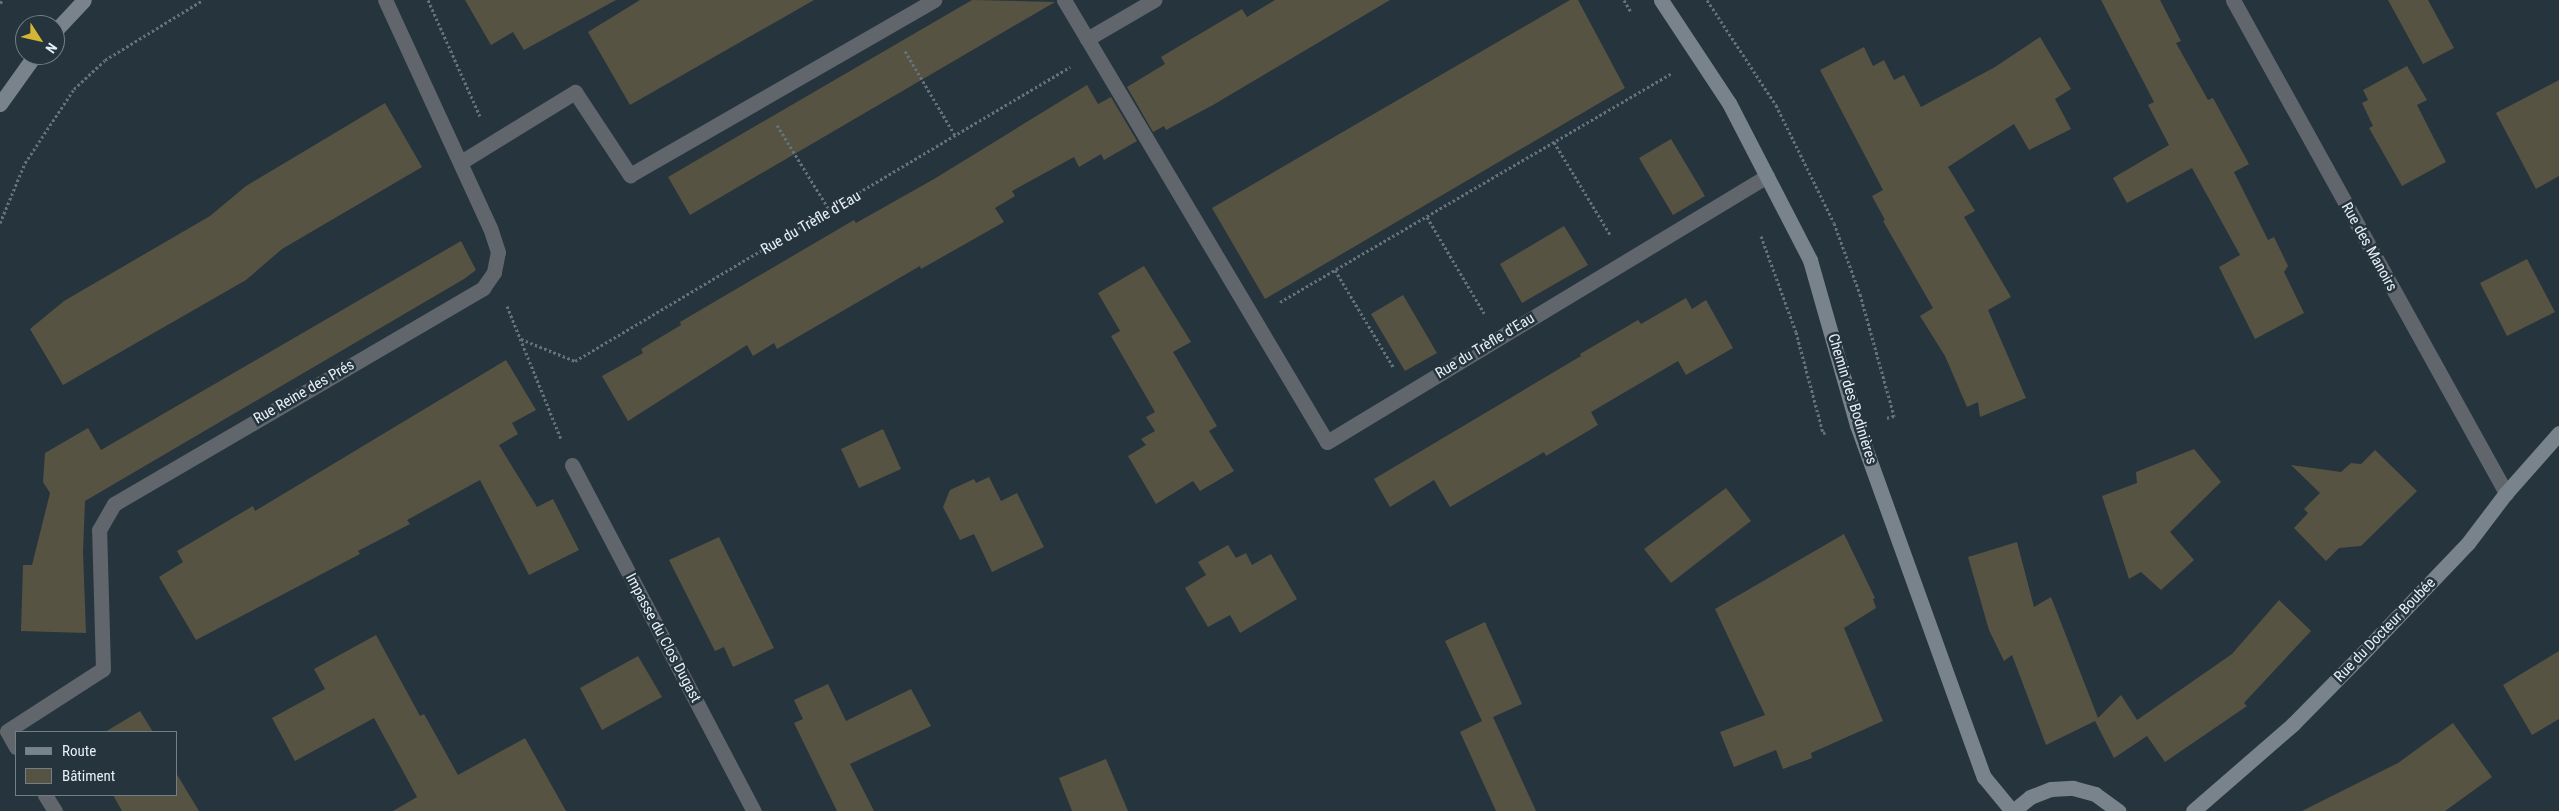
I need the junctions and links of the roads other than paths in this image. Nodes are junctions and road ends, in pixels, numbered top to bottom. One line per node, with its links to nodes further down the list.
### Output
1 (84, 0): 8 (street)
2 (385, 0): 12 (street)
3 (934, 0): 12 (street)
4 (1064, 0): 9 (street, Rue du Trèfle d'Eau)
5 (1154, 0): 9 (street)
6 (1661, 0): 13 (street, Chemin des Bodinières)
7 (2232, 0): 16 (street, Rue des Manoirs)
8 (65, 20)
9 (1091, 45): 13 (street, Rue du Trèfle d'Eau)
10 (28, 65): 11 (street)
11 (0, 104)
12 (461, 162): 17 (street, Rue Reine des Prés)
13 (1767, 176): 21 (street, Chemin des Bodinières)
14 (2559, 432): 16 (street, Rue du Docteur Boubée)
15 (572, 465): 20 (street, Impasse du Clos Dugast)
16 (2506, 493): 23 (street, Rue du Docteur Boubée)
17 (15, 745)
18 (46, 796): 19 (street)
19 (55, 811)
20 (754, 811)
21 (2012, 811): 22 (street)
22 (2118, 811)
23 (2193, 811)

